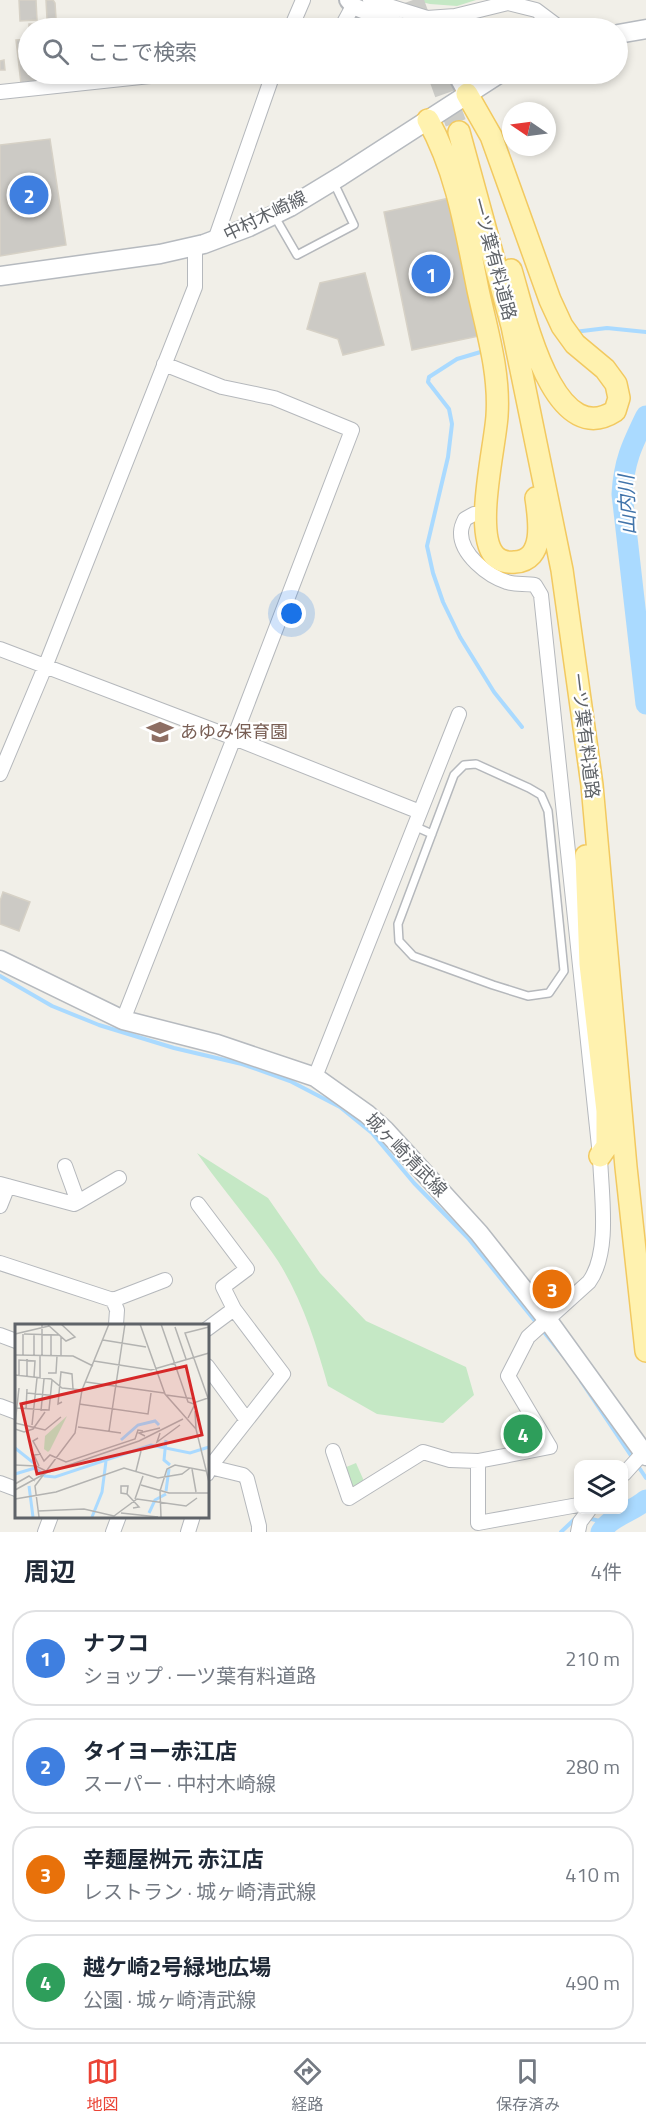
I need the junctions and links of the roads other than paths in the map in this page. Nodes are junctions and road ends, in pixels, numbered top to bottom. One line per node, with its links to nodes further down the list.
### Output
1 (303, 0): 4 (street)
2 (370, 0): 7 (street)
3 (350, 3): 5 (street); 6 (street)
4 (295, 18)
5 (345, 18)
6 (384, 18)
7 (427, 18)
8 (427, 18): 9 (street)
9 (547, 18)
10 (646, 29): 11 (main road)
11 (628, 32)
12 (75, 84): 16 (street)
13 (270, 84): 21 (street)
14 (462, 84): 17 (street)
15 (482, 84): 17 (main road, 中村木崎線)
16 (0, 92)
17 (467, 93): 18 (main road, 中村木崎線); 24 (main road, 一ツ葉有料道路)
18 (428, 120): 19 (main road, 中村木崎線); 26 (main road)
19 (332, 181): 20 (main road, 中村木崎線); 20 (lane)
20 (273, 215): 21 (main road, 中村木崎線)
21 (215, 240): 22 (main road, 中村木崎線)
22 (195, 246): 23 (main road, 中村木崎線); 25 (street)
23 (0, 276)
24 (512, 326): 26 (main road); 28 (main road, 一ツ葉有料道路)
25 (164, 364): 29 (street); 31 (street)
26 (485, 514): 39 (street)
27 (0, 649): 29 (street)
28 (574, 655): 39 (main road); 55 (main road, 一ツ葉有料道路)
29 (45, 667): 31 (street); 32 (street)
30 (459, 714): 33 (street)
31 (234, 738): 33 (street); 37 (street)
32 (0, 774)
33 (420, 812): 34 (street)
34 (414, 826): 35 (lane); 38 (street)
35 (432, 834): 35 (lane)
36 (1, 965): 37 (main road, 城ヶ崎清武線)
37 (123, 1020): 38 (main road, 城ヶ崎清武線)
38 (315, 1077): 50 (main road, 城ヶ崎清武線)
39 (600, 1156): 50 (street)
40 (64, 1166): 43 (street)
41 (119, 1178): 43 (street)
42 (4, 1185): 43 (street); 45 (street)
43 (78, 1203)
44 (198, 1204): 49 (street)
45 (0, 1206)
46 (0, 1263): 48 (street)
47 (165, 1280): 48 (street)
48 (113, 1300): 51 (street)
49 (234, 1309): 52 (street); 59 (street)
50 (547, 1319): 61 (main road, 城ヶ崎清武線); 62 (street)
51 (116, 1324)
52 (208, 1328)
53 (0, 1335): 54 (street)
54 (15, 1341)
55 (646, 1351)
56 (208, 1367): 59 (street)
57 (0, 1406): 58 (street)
58 (15, 1412)
59 (246, 1419): 63 (street)
60 (333, 1451): 62 (street)
61 (645, 1454): 64 (street)
62 (478, 1461): 67 (street)
63 (208, 1468): 74 (street)
64 (628, 1470)
65 (0, 1483): 66 (street)
66 (15, 1489)
67 (582, 1516)
68 (50, 1517): 71 (street)
69 (118, 1517): 72 (street)
70 (193, 1517): 73 (street)
71 (45, 1532)
72 (113, 1532)
73 (188, 1532)
74 (259, 1532)

